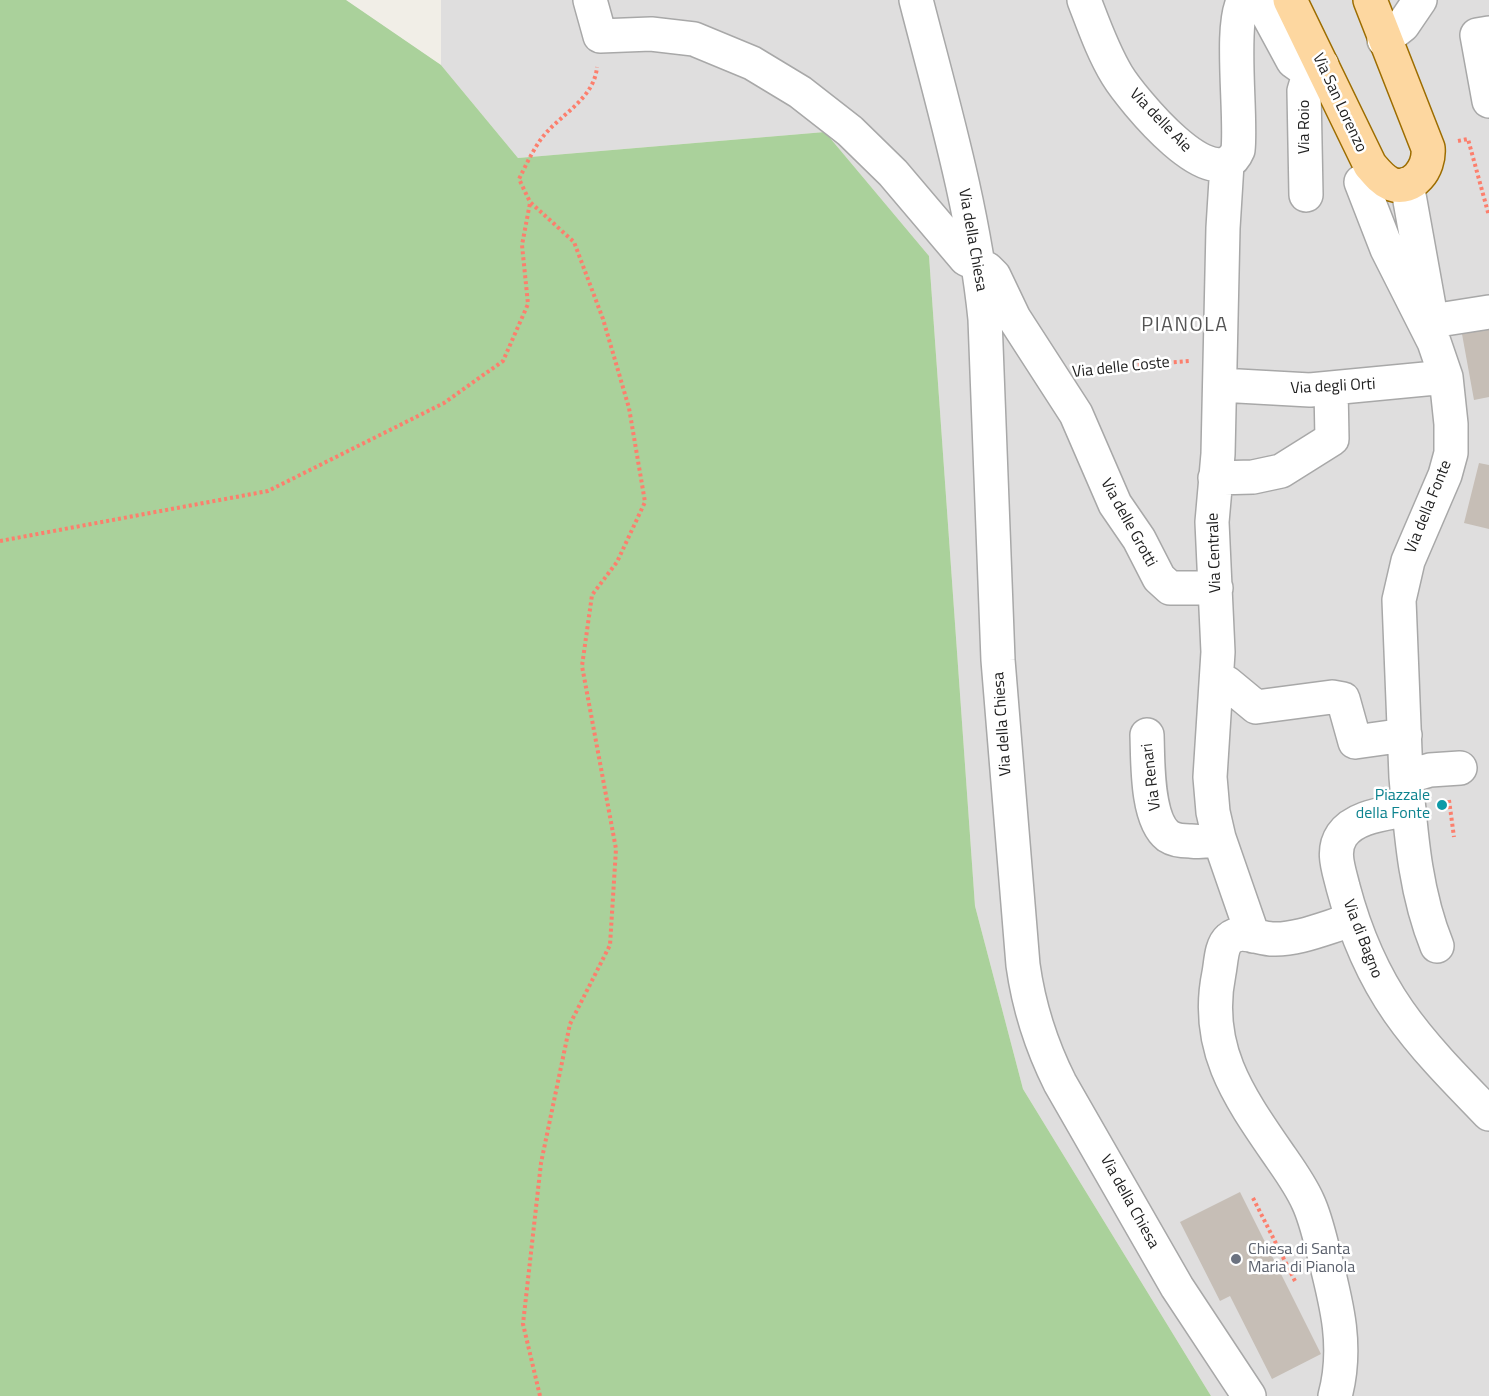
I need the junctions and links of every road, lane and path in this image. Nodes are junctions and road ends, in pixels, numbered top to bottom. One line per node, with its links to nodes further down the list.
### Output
1 (590, 0): 10 (street)
2 (916, 0): 20 (street, Via della Chiesa)
3 (1084, 0): 14 (street, Via delle Aie)
4 (1244, 0): 14 (street)
5 (1260, 0): 11 (street)
6 (1290, 0): 11 (main road, Via San Lorenzo)
7 (1419, 0): 8 (street)
8 (1379, 14): 16 (main road)
9 (1489, 33): 12 (street)
10 (600, 36): 18 (path); 20 (street, Via delle Coste)
11 (1318, 67): 16 (main road, Via San Lorenzo); 17 (street, Via Roio)
12 (1489, 100)
13 (1474, 162): 19 (path)
14 (1227, 164): 23 (street, Via Centrale)
15 (1361, 182): 22 (street, Via della Fonte)
16 (1407, 184): 22 (street)
17 (1306, 195)
18 (530, 202): 28 (path); 43 (path)
19 (1489, 216)
20 (980, 268): 25 (street, Via delle Coste); 44 (street, Via della Chiesa)
21 (1489, 312): 22 (street)
22 (1433, 331): 24 (street, Via della Fonte)
23 (1221, 372): 25 (path, Via delle Coste); 26 (street, Via degli Orti); 27 (street, Via Centrale)
24 (1446, 377): 26 (street, Via degli Orti); 32 (street, Via della Fonte)
25 (1055, 381): 29 (street, Via delle Grotti)
26 (1331, 388): 27 (street)
27 (1215, 478): 29 (street, Via Centrale)
28 (0, 541)
29 (1216, 588): 30 (street, Via Centrale)
30 (1217, 678): 32 (street); 36 (street, Via Centrale)
31 (1147, 735): 36 (street, Via Renari)
32 (1405, 735): 34 (street, Via della Fonte)
33 (1460, 768): 34 (street)
34 (1406, 777): 35 (street)
35 (1409, 809): 37 (street, Via di Bagno); 39 (street)
36 (1218, 838): 38 (street, Via Centrale)
37 (1352, 920): 38 (street); 40 (street, Via di Bagno)
38 (1253, 936): 45 (street)
39 (1437, 946)
40 (1489, 1114)
41 (1253, 1198): 42 (path)
42 (1301, 1292)
43 (540, 1396)
44 (1250, 1396)
45 (1335, 1396)

